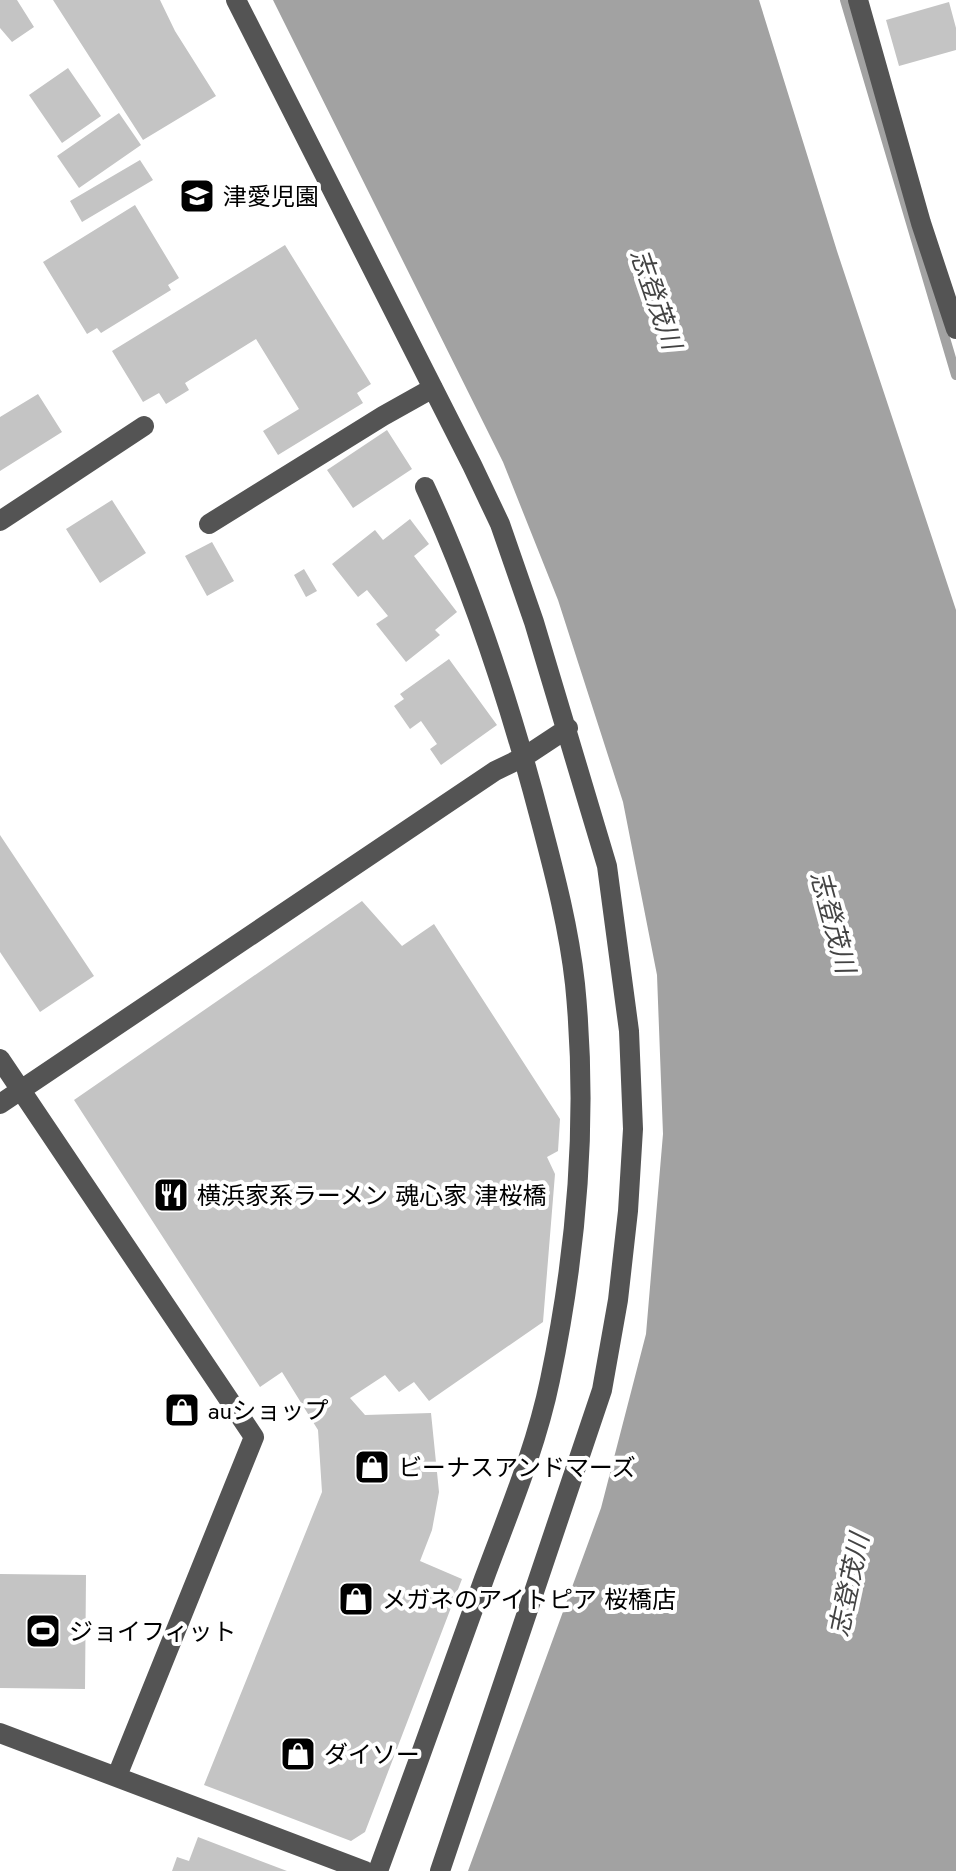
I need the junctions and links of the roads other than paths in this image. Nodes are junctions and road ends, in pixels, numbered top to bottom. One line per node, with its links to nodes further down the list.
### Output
1 (236, 0): 4 (street)
2 (858, 0): 3 (street)
3 (956, 329)
4 (433, 388): 8 (street); 9 (street)
5 (144, 426): 7 (street)
6 (425, 487): 10 (street)
7 (0, 521)
8 (209, 524)
9 (568, 728): 10 (street); 18 (street)
10 (524, 757): 12 (street); 17 (street)
11 (0, 1059): 12 (street)
12 (21, 1090): 13 (street); 15 (street)
13 (0, 1104)
14 (0, 1733): 15 (street)
15 (117, 1776): 16 (street)
16 (365, 1871)
17 (378, 1871)
18 (440, 1871)

